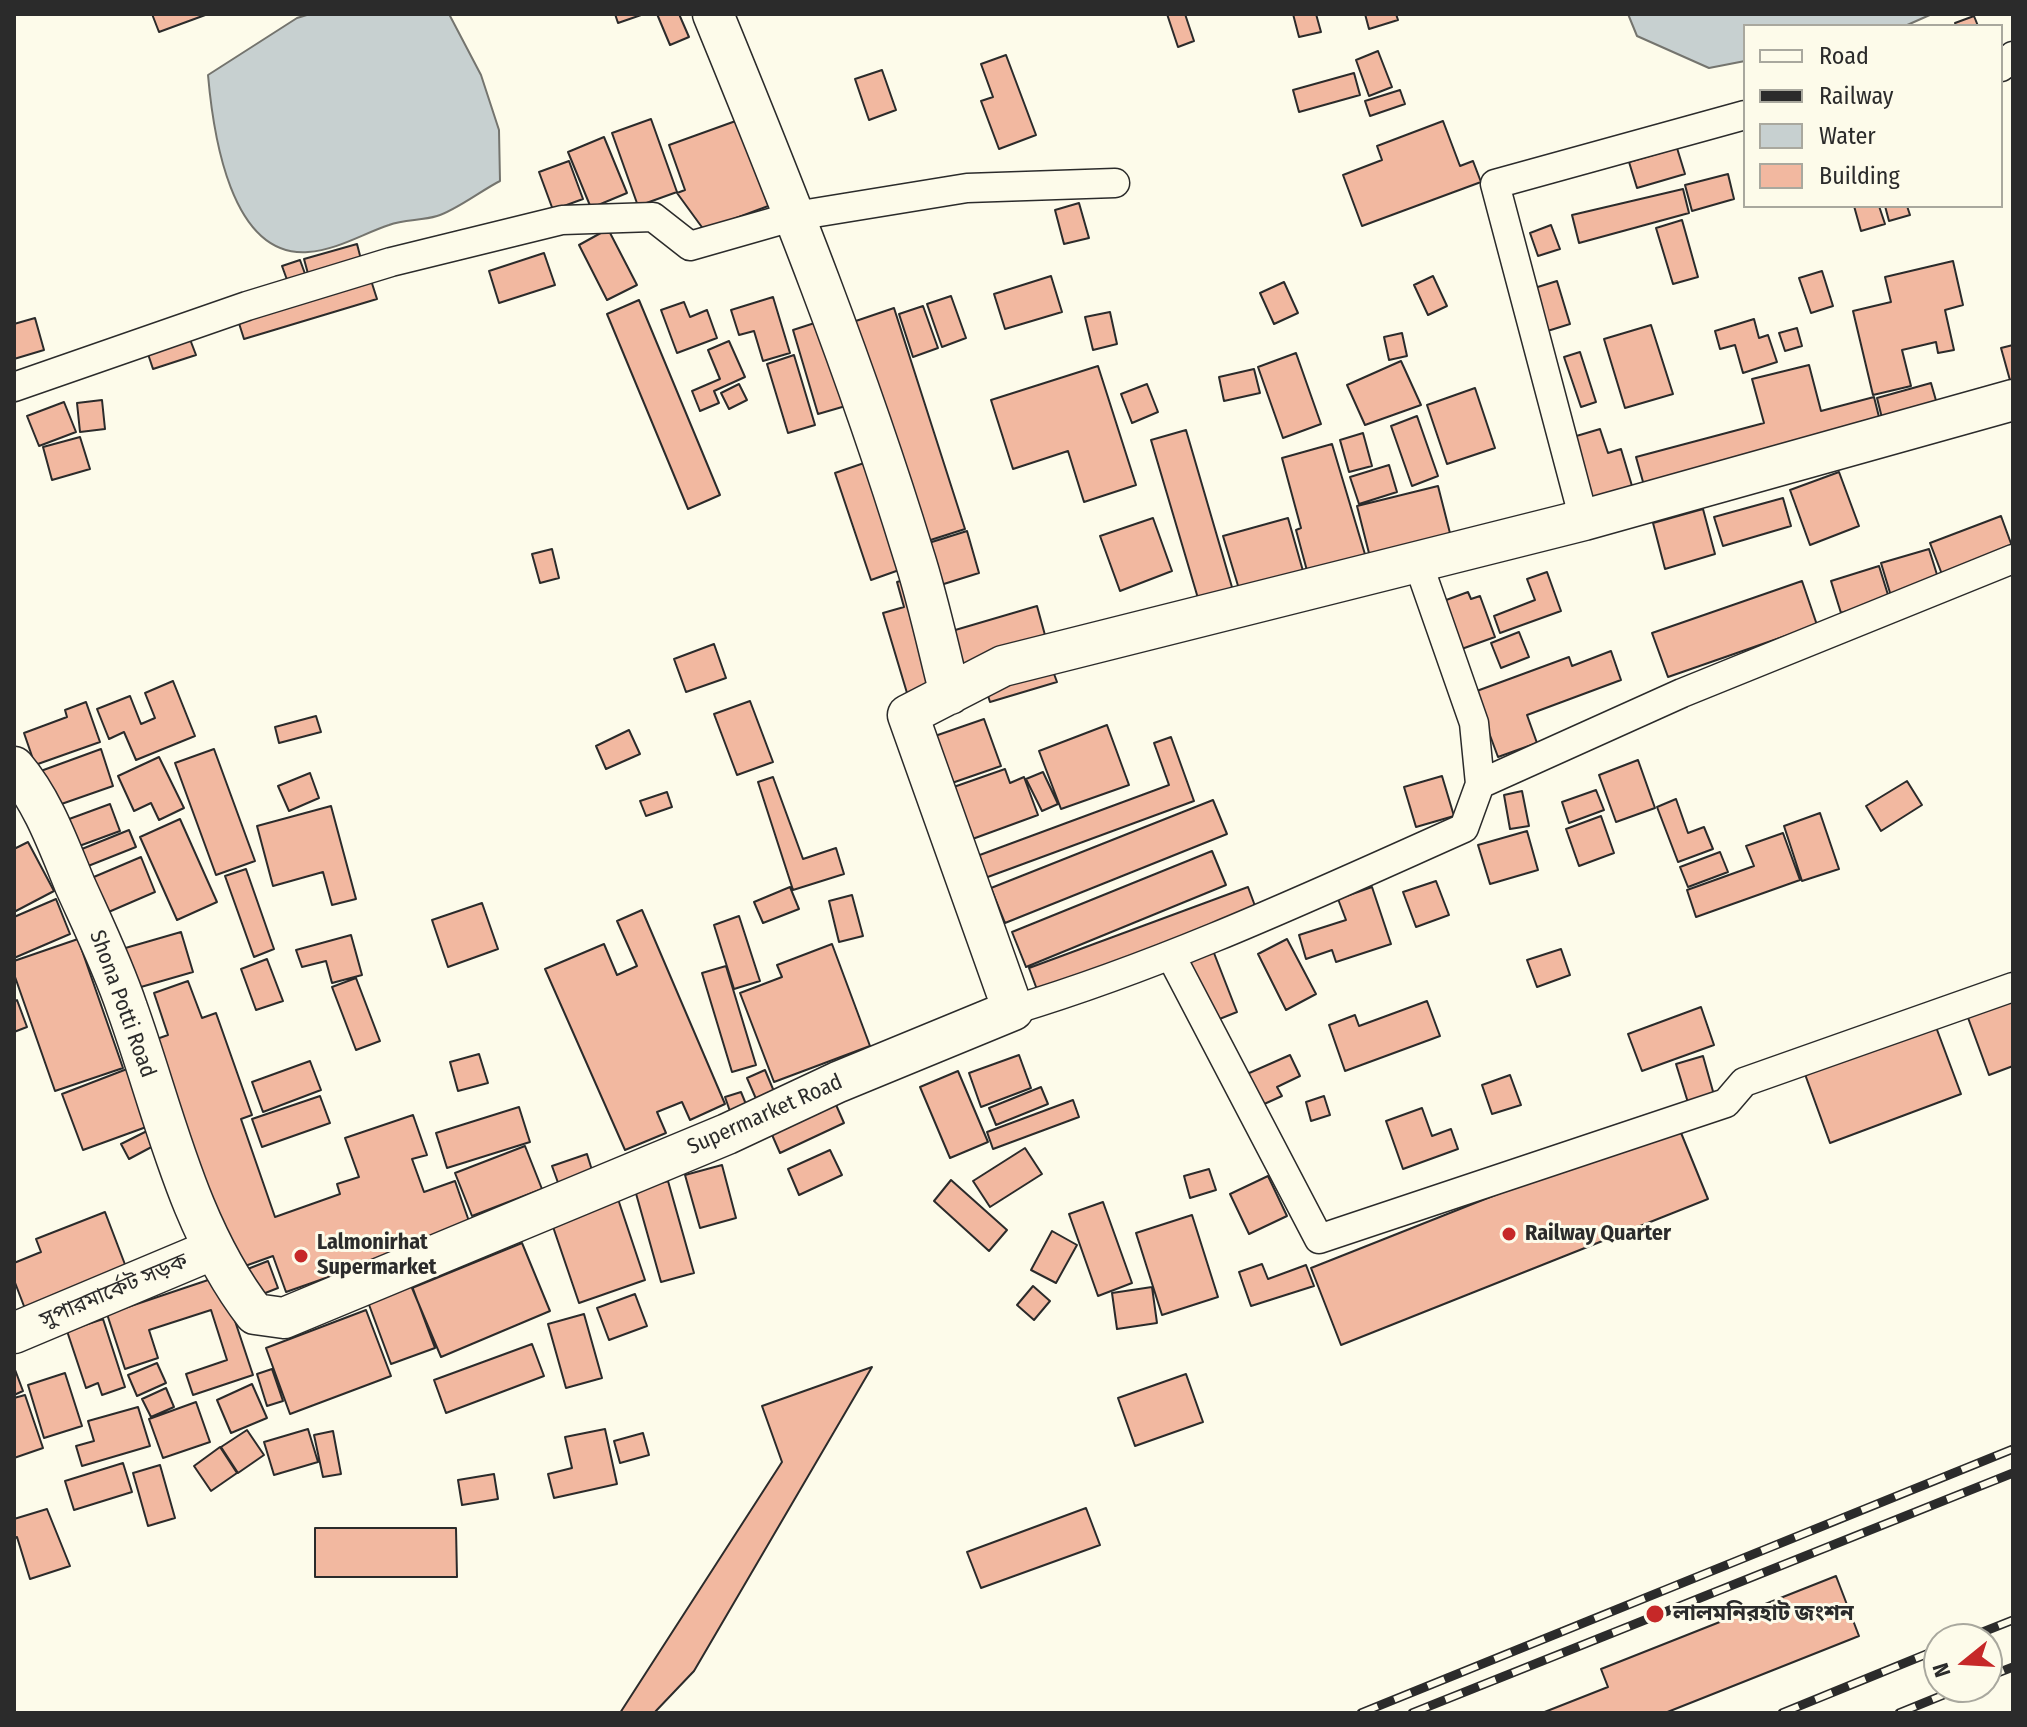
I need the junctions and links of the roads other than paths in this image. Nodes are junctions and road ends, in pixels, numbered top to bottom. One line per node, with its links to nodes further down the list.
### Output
1 (713, 14): 4 (main road)
2 (1743, 116): 7 (street)
3 (1115, 183): 4 (street)
4 (795, 216): 5 (street); 10 (main road)
5 (14, 387)
6 (2013, 400): 7 (main road)
7 (1584, 520): 9 (main road)
8 (2013, 559): 12 (street)
9 (1417, 560): 10 (main road); 12 (street)
10 (950, 694): 15 (main road)
11 (14, 767): 16 (main road, Shona Potti Road)
12 (1480, 784): 13 (street)
13 (1171, 956): 14 (street); 15 (street)
14 (2013, 987)
15 (1013, 1010): 16 (main road, Supermarket Road)
16 (214, 1249): 17 (main road, সুপারমার্কেট সড়ক)
17 (14, 1333)

